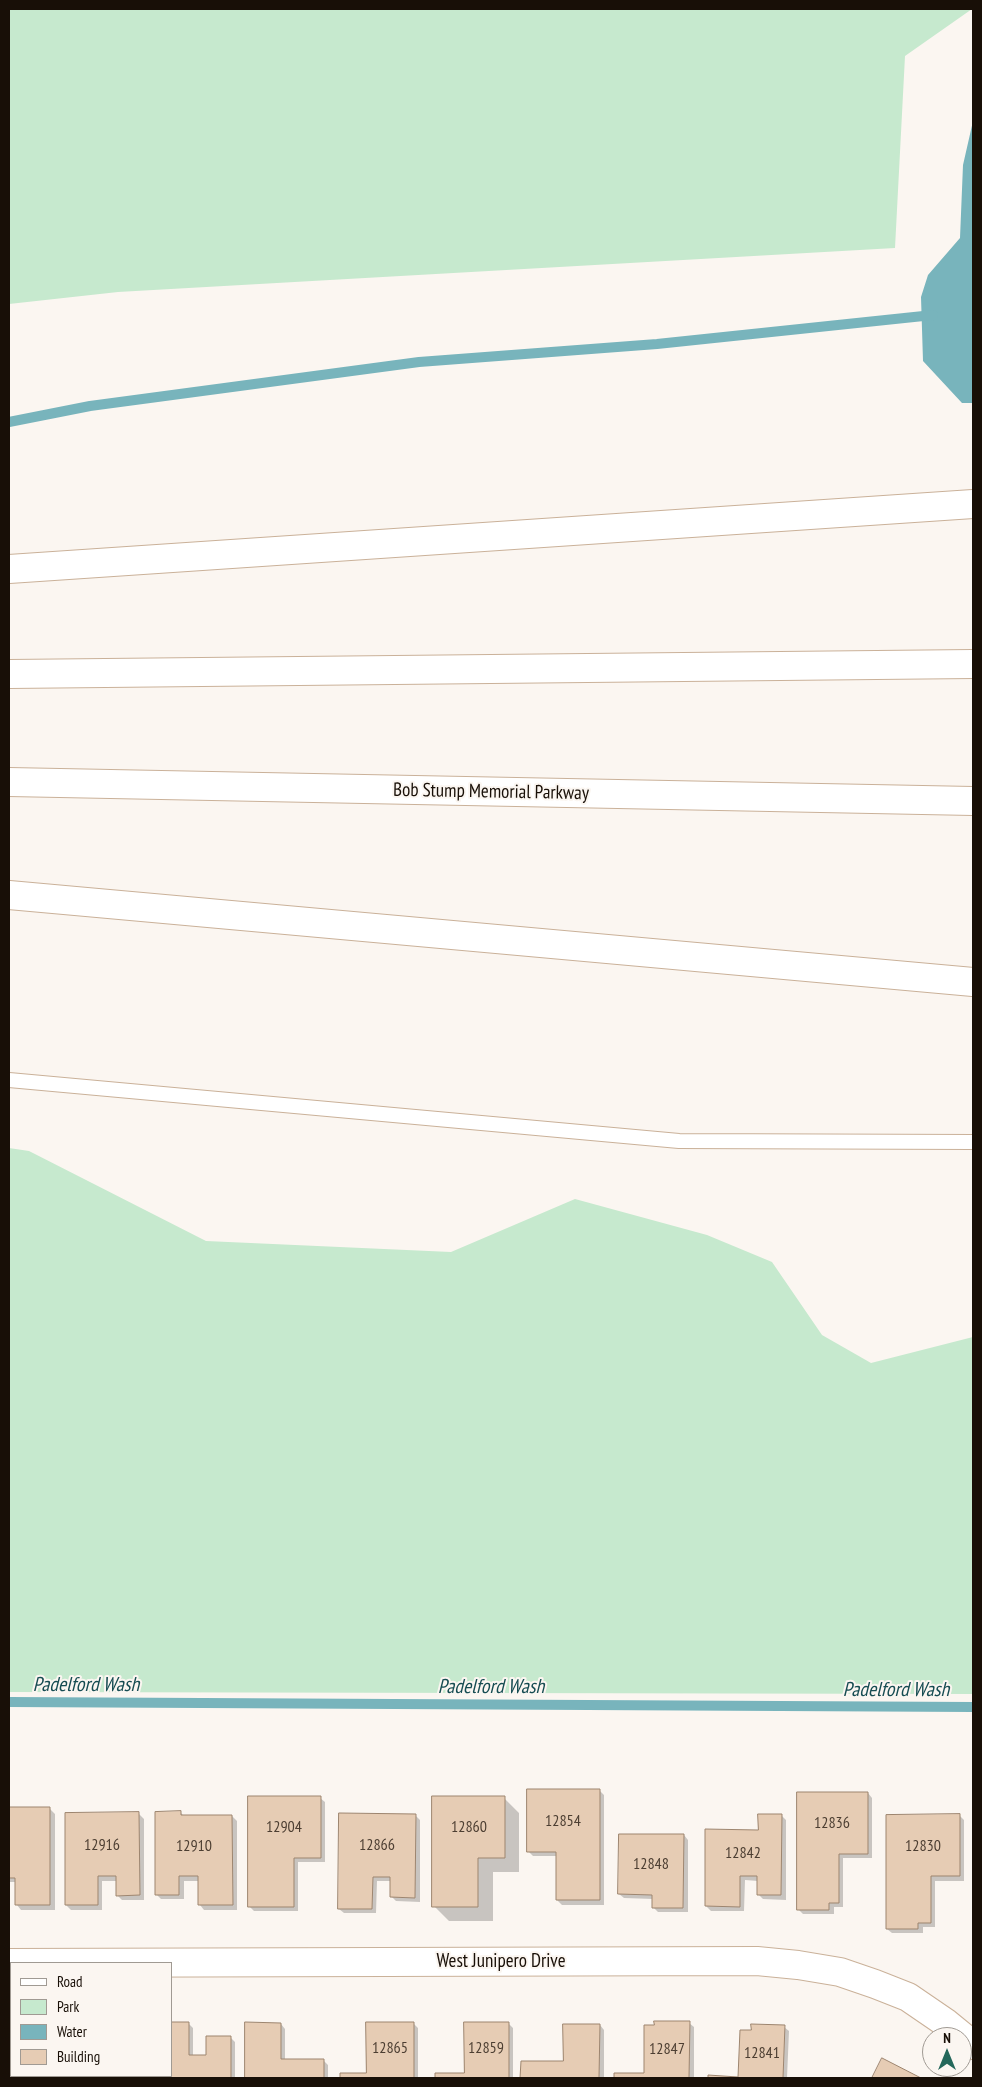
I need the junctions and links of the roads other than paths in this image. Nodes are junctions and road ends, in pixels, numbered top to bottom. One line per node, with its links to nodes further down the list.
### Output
1 (973, 504): 2 (main road)
2 (9, 569)
3 (973, 664): 4 (main road)
4 (9, 674)
5 (9, 782): 6 (main road, Bob Stump Memorial Parkway)
6 (973, 801)
7 (9, 894): 8 (main road)
8 (973, 982)
9 (9, 1080): 10 (lane)
10 (973, 1142)
11 (172, 1963): 12 (main road, West Junipero Drive)
12 (973, 2045)

